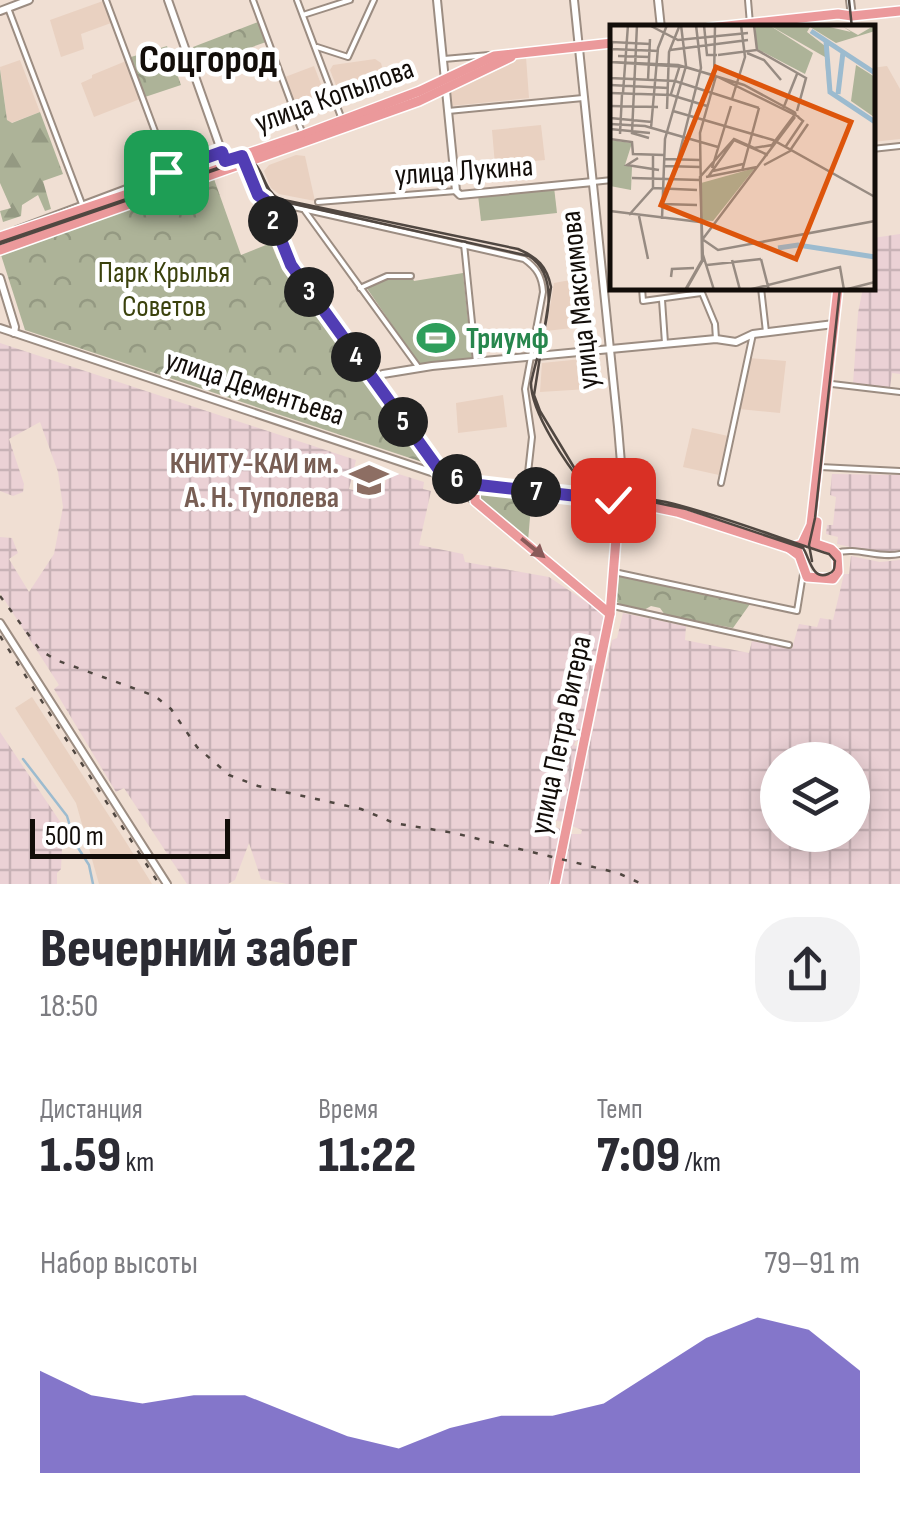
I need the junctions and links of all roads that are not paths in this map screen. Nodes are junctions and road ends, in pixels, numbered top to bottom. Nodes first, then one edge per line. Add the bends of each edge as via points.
1 (28, 0) edge
2 (106, 0) edge
3 (168, 0) edge
4 (254, 0) edge
5 (297, 0) edge
6 (350, 0) edge
7 (374, 0) edge
8 (437, 0) edge
9 (574, 0) edge
10 (658, 0) edge
11 (748, 0) edge
12 (850, 0) edge
13 (4, 9) edge
14 (900, 11) edge
15 (303, 15) junction
16 (850, 21) edge
17 (661, 25) edge
18 (752, 25) edge
19 (759, 25) edge
20 (610, 43) edge
21 (315, 46) junction
22 (579, 47) junction
23 (527, 52) junction
24 (494, 56) junction
25 (442, 59) junction
26 (445, 86) junction
27 (585, 98) junction
28 (448, 111) junction
29 (342, 120) junction
30 (303, 134) junction
31 (900, 146) edge
32 (875, 149) edge
33 (247, 158) junction
34 (225, 161) junction
35 (169, 180) junction
36 (610, 180) edge
37 (592, 182) junction
38 (456, 191) junction
39 (108, 197) junction
40 (265, 200) junction
41 (318, 202) dead end
42 (82, 204) junction
43 (304, 211) junction
44 (13, 233) junction
45 (0, 237) edge
46 (464, 244) junction
47 (0, 250) edge
48 (411, 276) dead end
49 (0, 278) edge
50 (360, 288) junction
51 (642, 290) edge
52 (700, 290) edge
53 (761, 290) edge
54 (840, 290) edge
55 (840, 290) edge
56 (662, 300) junction
57 (834, 324) junction
58 (0, 328) edge
59 (766, 332) junction
60 (14, 333) junction
61 (753, 334) junction
62 (716, 339) junction
63 (666, 344) junction
64 (610, 348) junction
65 (530, 356) junction
66 (476, 362) junction
67 (418, 368) junction
68 (372, 380) junction
69 (832, 384) junction
70 (900, 392) edge
71 (433, 466) junction
72 (416, 467) junction
73 (821, 467) junction
74 (900, 470) edge
75 (721, 483) dead end
76 (479, 485) junction
77 (526, 491) junction
78 (475, 501) junction
79 (619, 501) junction
80 (815, 544) junction
81 (797, 548) junction
82 (836, 553) junction
83 (900, 554) edge
84 (614, 572) junction
85 (806, 575) junction
86 (802, 588) junction
87 (611, 605) junction
88 (0, 624) edge
89 (790, 644) dead end
90 (167, 884) edge
91 (555, 884) edge

1 - 13 main road
2 - 35 street
3 - 34 main road
4 - 30 street
5 - 15 street
6 - 15 street
7 - 21 street via 348,57
8 - 25 main road
9 - 22 main road, улица Максимова
10 - 17 main road
11 - 18 street
12 - 16 main road
13 - 42 street
14 - 16 main road
15 - 21 street
16 - 19 main road via 842,13
20 - 22 main road
21 - 29 street
22 - 23 main road
22 - 27 main road, улица Максимова
23 - 24 main road
23 - 26 main road
24 - 25 street
24 - 26 main road
25 - 26 main road
26 - 28 main road
26 - 29 main road, улица Копылова
26 - 33 main road, улица Копылова
27 - 28 street
27 - 37 main road, улица Максимова
28 - 38 main road
29 - 30 main road, улица Копылова
30 - 33 main road, улица Копылова
31 - 32 street
33 - 34 main road, улица Копылова
33 - 40 main road
34 - 35 main road, улица Копылова
34 - 35 street, улица Копылова
35 - 39 main road, улица Копылова
35 - 47 main road, улица Копылова
36 - 37 street, улица Лукина
37 - 38 main road, улица Лукина
37 - 64 main road, улица Максимова
38 - 41 street, улица Лукина
39 - 42 street, улица Копылова
39 - 44 main road, улица Копылова
40 - 43 street
40 - 68 main road via 291,265
42 - 44 street, улица Копылова
43 - 46 street
43 - 50 street
44 - 45 main road, улица Копылова
46 - 65 street via 524,259 539,272 544,292
46 - 66 street
48 - 50 street via 387,276
49 - 60 main road
50 - 67 street
51 - 56 street via 643,301
52 - 56 street
52 - 62 street
53 - 59 street
54 - 57 main road
55 - 69 main road
56 - 63 street
57 - 59 main road
57 - 73 main road
58 - 60 main road, улица Дементьева
59 - 61 main road
60 - 72 main road, улица Дементьева
61 - 62 main road via 736,342
61 - 75 street
62 - 63 main road
63 - 64 main road
64 - 65 main road
64 - 79 main road, улица Максимова
65 - 66 main road
65 - 77 street
66 - 67 main road
67 - 68 main road
68 - 71 main road
69 - 70 street
69 - 73 main road
71 - 72 main road, улица Дементьева
71 - 72 main road
71 - 76 main road, улица Дементьева
71 - 78 main road
73 - 74 street
73 - 80 main road
73 - 81 main road via 811,525
76 - 77 main road, улица Дементьева
76 - 78 main road
77 - 79 main road, улица Дементьева
78 -> 87 main road
79 - 81 main road, улица Дементьева
79 - 84 main road, улица Максимова
80 - 81 main road, улица Дементьева
80 - 82 main road, улица Дементьева
81 - 85 main road
82 - 83 street, улица Дементьева
82 - 85 main road via 834,578
84 - 86 street via 797,611
84 - 87 main road, улица Максимова
85 - 86 street
85 - 86 street
87 - 89 street
87 - 91 main road, улица Петра Витера
88 - 90 main road

